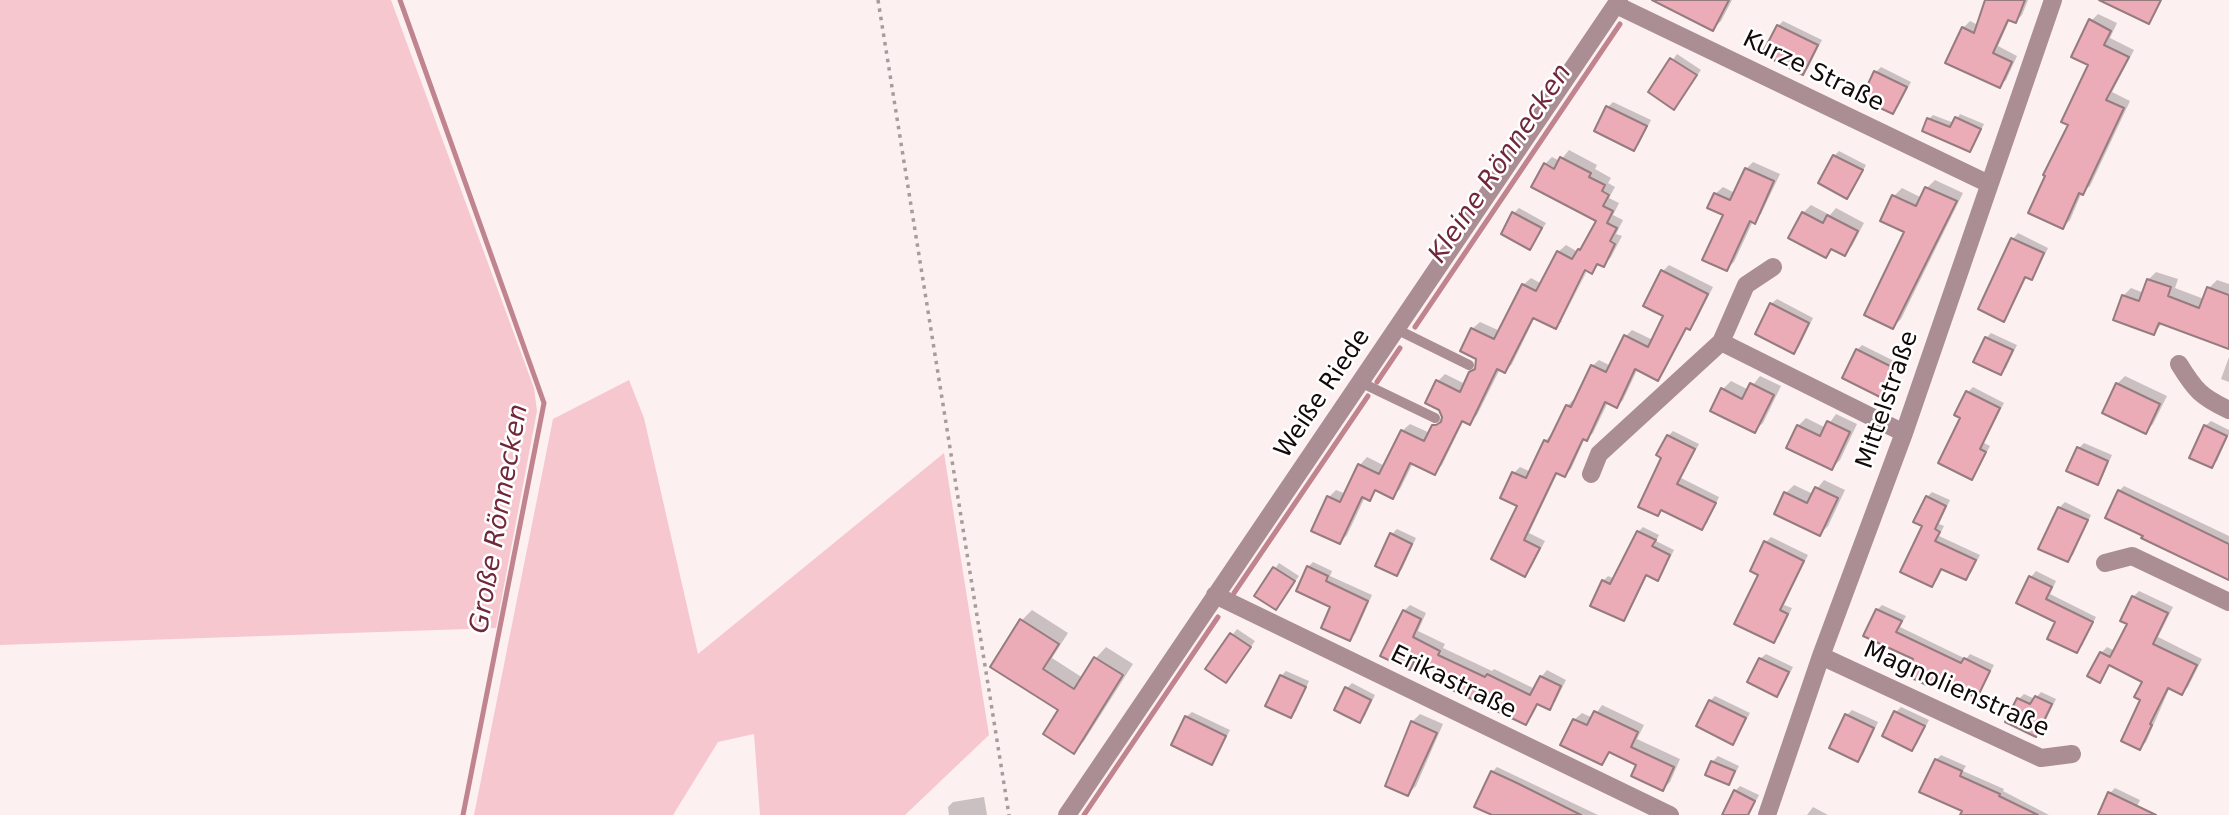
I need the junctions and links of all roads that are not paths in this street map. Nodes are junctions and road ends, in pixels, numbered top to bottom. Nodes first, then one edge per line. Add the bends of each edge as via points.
1 (2053, 0) edge
2 (1618, 3) edge
3 (1989, 184) junction
4 (1773, 267) dead end
5 (1396, 329) junction
6 (1720, 342) junction
7 (2179, 364) dead end
8 (1469, 365) dead end
9 (1360, 383) junction
10 (2229, 410) edge
11 (1435, 418) dead end
12 (1904, 433) junction
13 (1591, 474) dead end
14 (2105, 563) dead end
15 (1215, 595) junction
16 (2229, 602) edge
17 (1821, 656) junction
18 (2072, 754) dead end
19 (1067, 815) edge
20 (1670, 815) edge
21 (1767, 815) edge

1 - 3 street, Mittelstraße
2 - 3 street, Kurze Straße
2 - 5 street, Weiße Riede
3 - 12 street, Mittelstraße
4 - 6 street via 1746,285
5 - 8 lane
5 - 9 street, Weiße Riede
6 - 12 street
6 - 13 street via 1599,454
7 - 10 street via 2195,390
9 - 11 lane
9 - 15 street, Weiße Riede
12 - 17 street, Mittelstraße
14 - 16 street via 2132,556
15 - 19 street, Weiße Riede
15 - 20 street, Erikastraße
17 - 18 street, Magnolienstraße via 2041,758
17 - 21 street, Mittelstraße

